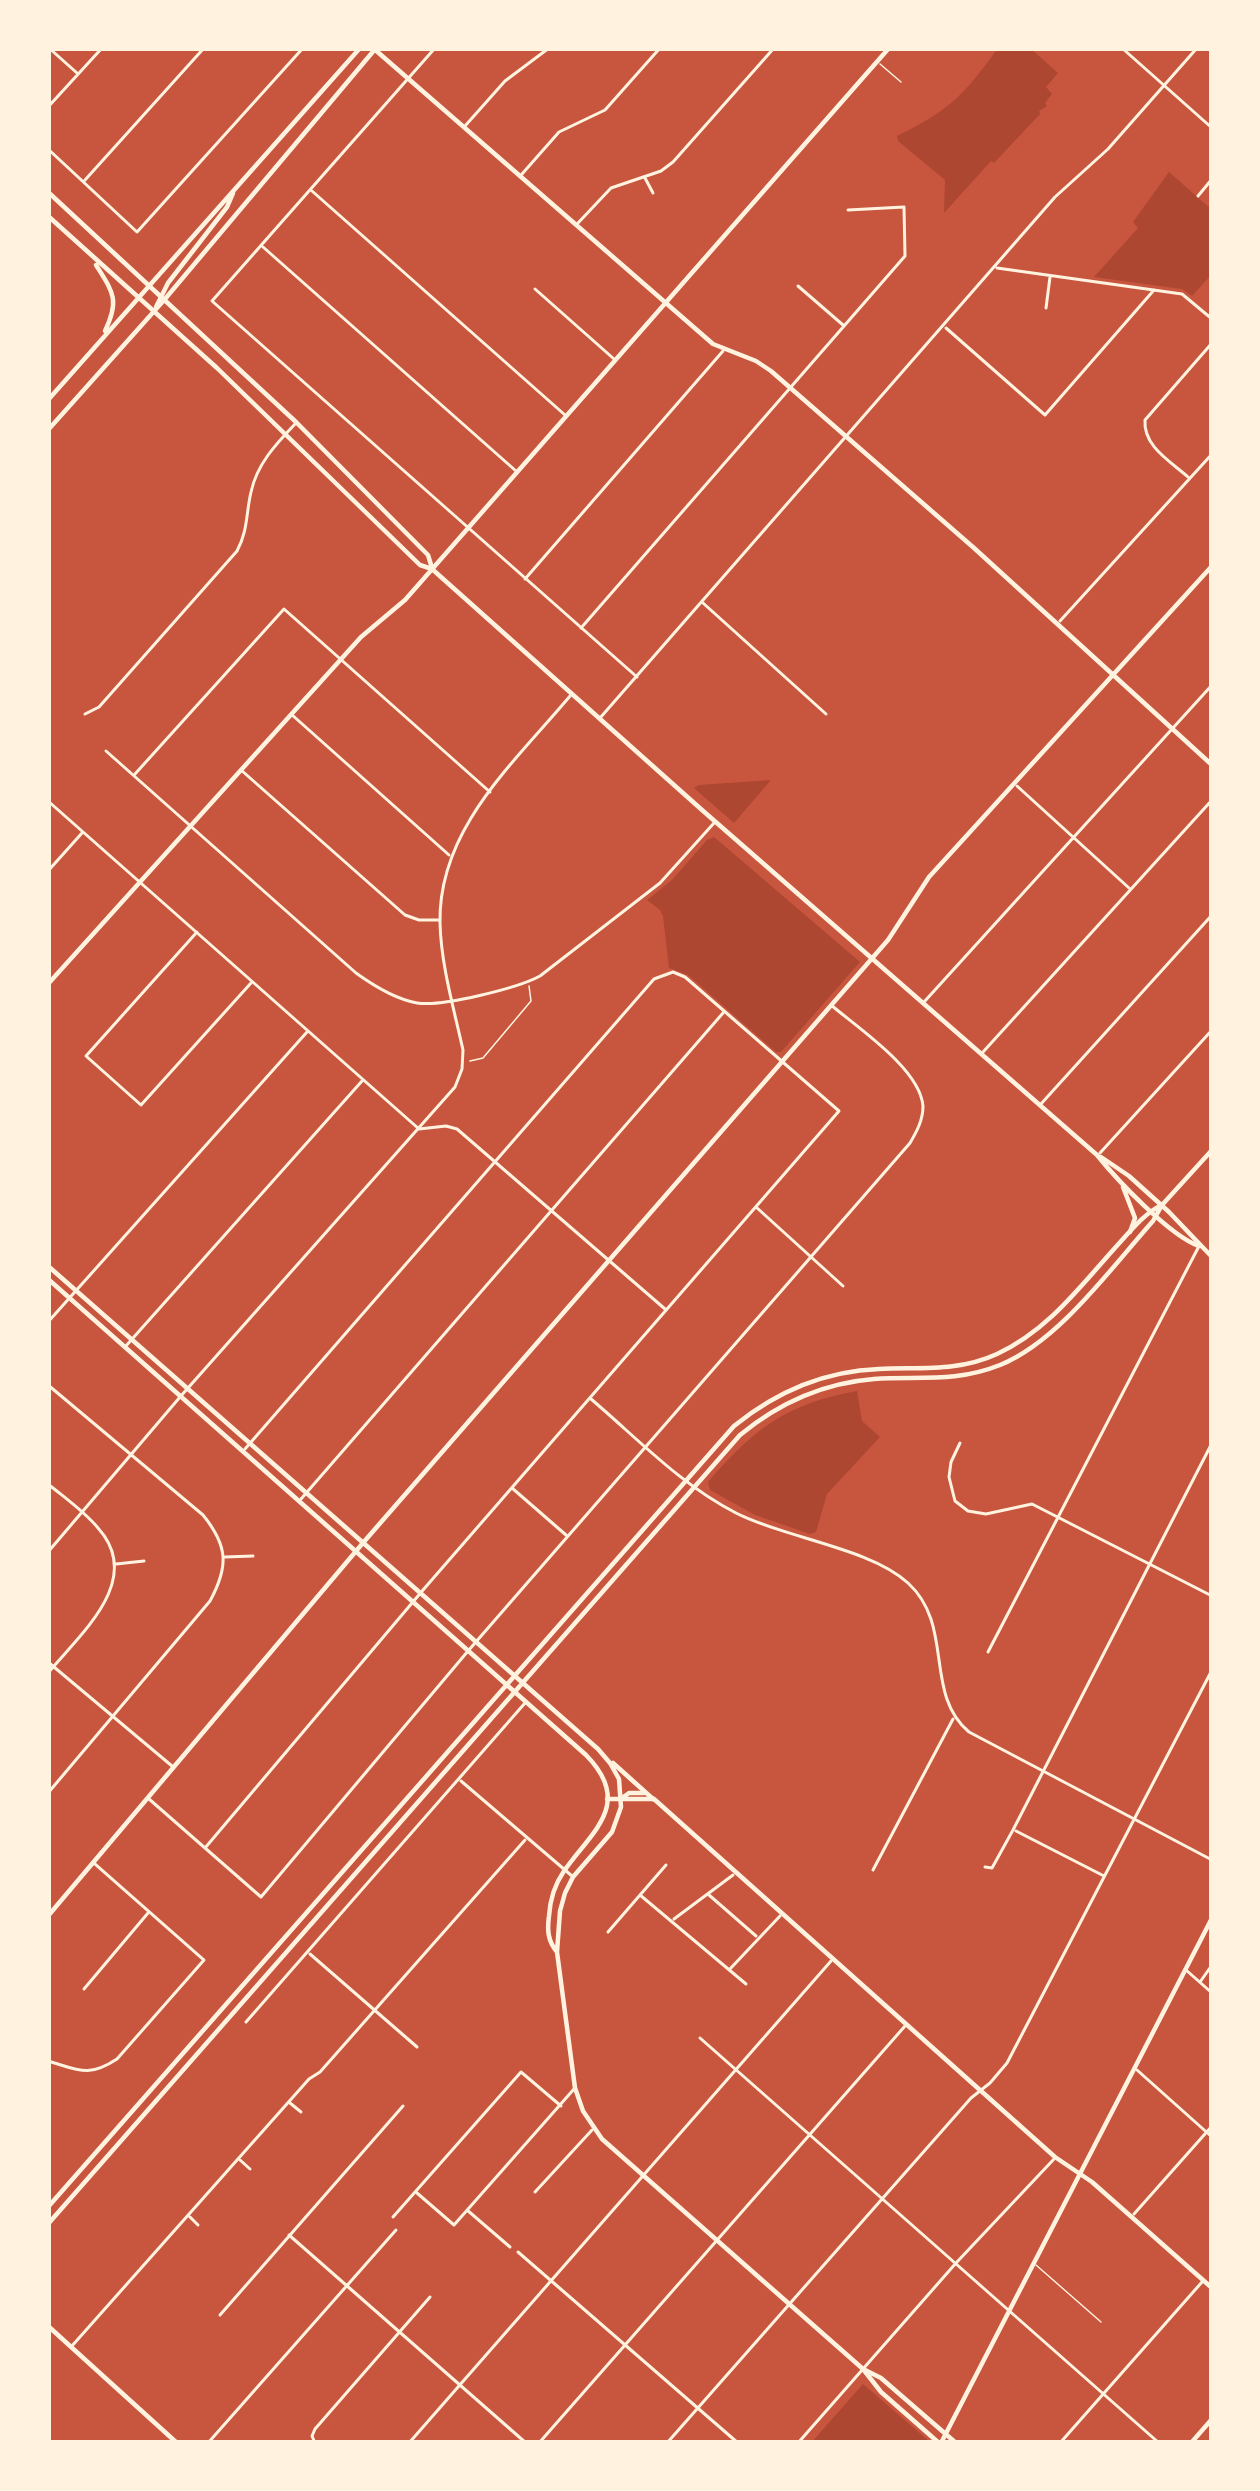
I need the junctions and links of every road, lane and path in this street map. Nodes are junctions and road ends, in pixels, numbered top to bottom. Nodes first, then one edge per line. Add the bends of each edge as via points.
1 (50, 48) edge
2 (102, 48) edge
3 (204, 48) edge
4 (303, 48) edge
5 (360, 48) edge
6 (375, 48) edge
7 (435, 48) edge
8 (549, 48) edge
9 (660, 48) edge
10 (774, 48) edge
11 (890, 48) edge
12 (1123, 48) edge
13 (1197, 48) edge
14 (878, 62) junction
15 (79, 74) junction
16 (408, 78) junction
17 (901, 82) dead end
18 (1164, 85) junction
19 (48, 107) edge
20 (465, 126) junction
21 (1212, 128) edge
22 (48, 149) edge
23 (521, 175) junction
24 (645, 176) junction
25 (1212, 179) edge
26 (83, 182) junction
27 (235, 188) junction
28 (311, 190) junction
29 (48, 192) edge
30 (652, 193) dead end
31 (1198, 196) dead end
32 (848, 210) dead end
33 (48, 216) edge
34 (577, 224) junction
35 (262, 246) junction
36 (90, 255) junction
37 (994, 268) junction
38 (1050, 276) junction
39 (149, 285) junction
40 (798, 286) dead end
41 (535, 289) dead end
42 (1154, 290) junction
43 (162, 297) junction
44 (137, 298) junction
45 (665, 303) junction
46 (1046, 308) dead end
47 (155, 310) junction
48 (1212, 319) edge
49 (844, 326) junction
50 (943, 326) junction
51 (100, 340) junction
52 (1212, 343) edge
53 (724, 350) junction
54 (616, 360) junction
55 (790, 388) junction
56 (48, 400) edge
57 (567, 416) junction
58 (296, 422) junction
59 (48, 430) edge
60 (286, 434) junction
61 (846, 436) junction
62 (1212, 454) edge
63 (518, 472) junction
64 (1189, 479) junction
65 (468, 529) junction
66 (1212, 566) edge
67 (432, 569) junction
68 (525, 579) junction
69 (702, 602) junction
70 (1057, 624) junction
71 (581, 628) junction
72 (340, 659) junction
73 (1113, 675) junction
74 (637, 677) junction
75 (1212, 686) edge
76 (571, 694) junction
77 (85, 714) dead end
78 (826, 714) dead end
79 (290, 715) junction
80 (599, 719) junction
81 (1172, 729) junction
82 (106, 751) dead end
83 (1212, 765) edge
84 (241, 770) junction
85 (134, 776) junction
86 (1014, 784) junction
87 (490, 792) junction
88 (1212, 800) edge
89 (48, 801) edge
90 (715, 822) junction
91 (190, 826) junction
92 (83, 832) junction
93 (1074, 838) junction
94 (451, 856) junction
95 (48, 871) edge
96 (140, 882) junction
97 (1131, 890) junction
98 (1212, 915) edge
99 (440, 920) junction
100 (197, 932) junction
101 (873, 958) junction
102 (252, 981) junction
103 (527, 983) junction
104 (48, 984) edge
105 (452, 1000) junction
106 (924, 1002) junction
107 (831, 1004) junction
108 (724, 1011) junction
109 (308, 1030) junction
110 (1212, 1030) edge
111 (982, 1053) junction
112 (463, 1060) junction
113 (470, 1061) joint
114 (782, 1061) junction
115 (364, 1080) junction
116 (1040, 1105) junction
117 (419, 1129) junction
118 (1212, 1150) edge
119 (1097, 1155) junction
120 (496, 1162) junction
121 (1121, 1182) junction
122 (1162, 1205) junction
123 (756, 1207) junction
124 (552, 1211) junction
125 (1155, 1213) junction
126 (1130, 1232) junction
127 (1199, 1246) junction
128 (811, 1257) junction
129 (1212, 1257) edge
130 (609, 1261) junction
131 (48, 1265) edge
132 (48, 1279) edge
133 (843, 1286) dead end
134 (75, 1291) junction
135 (69, 1298) junction
136 (666, 1310) junction
137 (48, 1322) edge
138 (131, 1339) junction
139 (124, 1347) junction
140 (48, 1384) edge
141 (188, 1389) junction
142 (180, 1397) junction
143 (590, 1397) junction
144 (960, 1443) dead end
145 (1212, 1443) edge
146 (250, 1444) junction
147 (646, 1446) junction
148 (242, 1452) junction
149 (131, 1454) junction
150 (684, 1480) junction
151 (48, 1484) edge
152 (512, 1488) junction
153 (693, 1488) junction
154 (306, 1494) junction
155 (298, 1502) junction
156 (82, 1512) junction
157 (1058, 1516) junction
158 (568, 1537) junction
159 (362, 1544) junction
160 (48, 1552) edge
161 (355, 1552) junction
162 (253, 1556) dead end
163 (224, 1557) junction
164 (144, 1561) dead end
165 (115, 1564) junction
166 (1150, 1564) junction
167 (420, 1594) junction
168 (1212, 1596) edge
169 (412, 1603) junction
170 (475, 1642) junction
171 (468, 1652) junction
172 (988, 1652) dead end
173 (51, 1664) edge
174 (1212, 1670) edge
175 (48, 1673) edge
176 (512, 1676) junction
177 (521, 1683) junction
178 (505, 1685) junction
179 (513, 1692) junction
180 (526, 1702) junction
181 (112, 1716) junction
182 (954, 1718) junction
183 (605, 1756) junction
184 (173, 1768) junction
185 (1043, 1772) junction
186 (458, 1779) junction
187 (48, 1793) edge
188 (148, 1798) junction
189 (622, 1798) junction
190 (607, 1799) junction
191 (653, 1799) junction
192 (1134, 1819) junction
193 (1013, 1830) junction
194 (526, 1840) junction
195 (205, 1848) junction
196 (1212, 1860) edge
197 (93, 1862) junction
198 (666, 1865) dead end
199 (985, 1867) dead end
200 (873, 1870) dead end
201 (564, 1872) junction
202 (735, 1874) junction
203 (1106, 1876) junction
204 (573, 1877) junction
205 (706, 1893) junction
206 (640, 1894) junction
207 (149, 1912) junction
208 (782, 1914) junction
209 (48, 1916) edge
210 (1212, 1918) edge
211 (671, 1922) junction
212 (608, 1932) dead end
213 (758, 1937) junction
214 (308, 1951) junction
215 (557, 1952) junction
216 (833, 1960) junction
217 (1212, 1965) edge
218 (1186, 1970) junction
219 (729, 1971) junction
220 (1200, 1982) junction
221 (746, 1984) dead end
222 (84, 1989) dead end
223 (1212, 1993) edge
224 (375, 2010) junction
225 (245, 2022) dead end
226 (906, 2025) junction
227 (700, 2038) dead end
228 (417, 2048) dead end
229 (48, 2062) edge
230 (1136, 2068) junction
231 (736, 2072) junction
232 (575, 2088) junction
233 (981, 2090) junction
234 (289, 2102) junction
235 (403, 2106) dead end
236 (560, 2106) junction
237 (301, 2112) dead end
238 (1212, 2126) edge
239 (593, 2129) junction
240 (1206, 2132) junction
241 (809, 2135) junction
242 (1212, 2137) edge
243 (1055, 2157) junction
244 (239, 2159) junction
245 (250, 2169) dead end
246 (1080, 2175) junction
247 (644, 2176) junction
248 (415, 2192) junction
249 (536, 2192) dead end
250 (882, 2198) junction
251 (48, 2207) edge
252 (467, 2210) junction
253 (188, 2215) junction
254 (393, 2217) dead end
255 (1132, 2217) junction
256 (48, 2224) edge
257 (198, 2225) dead end
258 (396, 2230) dead end
259 (289, 2235) junction
260 (716, 2241) junction
261 (510, 2246) dead end
262 (518, 2252) dead end
263 (956, 2263) junction
264 (1034, 2264) junction
265 (1204, 2280) junction
266 (551, 2281) junction
267 (346, 2285) junction
268 (1212, 2287) edge
269 (430, 2297) dead end
270 (790, 2306) junction
271 (1009, 2312) junction
272 (220, 2315) dead end
273 (1101, 2322) dead end
274 (48, 2326) edge
275 (399, 2332) junction
276 (624, 2345) junction
277 (71, 2348) junction
278 (863, 2369) junction
279 (460, 2386) junction
280 (1103, 2394) junction
281 (698, 2408) junction
282 (1212, 2419) edge
283 (946, 2434) junction
284 (177, 2443) edge
285 (208, 2443) edge
286 (315, 2443) edge
287 (409, 2443) edge
288 (526, 2443) edge
289 (539, 2443) edge
290 (667, 2443) edge
291 (738, 2443) edge
292 (798, 2443) edge
293 (940, 2443) edge
294 (956, 2443) edge
295 (1060, 2443) edge
296 (1159, 2443) edge
297 (1191, 2443) edge

1 - 15 street
2 - 15 street
3 - 26 street
4 - 26 street via 136,232
5 - 27 main road
6 - 16 main road
6 - 43 main road
7 - 16 street
8 - 20 street
9 - 23 street via 605,110 559,132
10 - 24 street via 673,162
11 - 14 main road
12 - 18 street
13 - 18 street
14 - 17 lane
14 - 45 main road
15 - 19 street
16 - 20 main road
16 - 28 street
18 - 21 street
18 - 37 street
20 - 23 main road
22 - 26 street
23 - 34 main road
24 - 30 street
24 - 34 street via 611,188
25 - 31 street
27 - 39 main road
27 - 43 main road
28 - 35 street
28 - 57 street
29 - 39 main road
32 - 49 street via 904,207 906,252
33 - 36 main road
34 - 45 main road
35 - 63 street
35 - 65 street via 212,302
36 - 44 main road
36 - 51 main road via 114,295
37 - 38 street
37 - 50 street
38 - 42 street
38 - 46 street
39 - 43 main road
39 - 44 main road
40 - 49 street
41 - 54 street
42 - 48 street via 1186,296
42 - 50 street via 1045,415
43 - 47 main road
43 - 58 main road
44 - 47 main road
44 - 51 main road
45 - 53 main road
45 - 54 main road
47 - 59 main road
47 - 60 main road
49 - 55 street
50 - 61 street
51 - 56 main road
52 - 64 street via 1144,420 1150,444
53 - 55 main road via 756,361
53 - 68 street
54 - 57 main road
55 - 61 main road
55 - 71 street
57 - 63 main road
58 - 60 street
58 - 67 main road via 428,555
60 - 67 main road
60 - 77 street via 256,478 247,529 231,560
61 - 69 street
61 - 70 main road
62 - 64 street
63 - 65 main road
64 - 70 street
65 - 67 main road
65 - 68 street
66 - 73 main road
67 - 72 main road
67 - 76 main road
68 - 71 street
69 - 74 street
69 - 78 street
70 - 73 main road
71 - 74 street
72 - 79 main road
72 - 85 street via 284,609
72 - 87 street
73 - 81 main road
73 - 86 main road
74 - 80 street
75 - 81 street
76 - 80 main road
76 - 87 street
79 - 84 main road
79 - 94 street
80 - 90 main road
81 - 83 main road
81 - 93 street
82 - 85 street
84 - 91 main road
84 - 99 street via 405,915
85 - 91 street
86 - 93 street
86 - 101 main road via 929,877
87 - 94 street
88 - 97 street
89 - 92 street
90 - 101 main road
90 - 103 street via 661,883
91 - 96 main road
91 - 105 street via 369,982 413,1002
92 - 95 street
92 - 96 street
93 - 97 street
93 - 106 street
94 - 99 street
96 - 100 street
96 - 104 main road
97 - 111 street
98 - 116 street
99 - 105 street
100 - 102 street
100 - 102 street via 86,1056 141,1105
101 - 106 main road
101 - 107 main road
102 - 109 street
103 - 105 street
103 - 113 lane via 531,1001 481,1060
105 - 112 street
106 - 111 main road
107 - 114 main road
107 - 128 street via 905,1069 922,1105 910,1142
108 - 114 street
108 - 120 street via 685,977 669,972 655,979
108 - 124 street
109 - 115 street
109 - 134 street
110 - 119 street
111 - 116 main road
112 - 113 street
112 - 117 street via 455,1087
114 - 123 street via 839,1111
114 - 130 main road
115 - 117 street
115 - 138 street
116 - 119 main road
117 - 120 street via 452,1127
117 - 141 street
118 - 122 main road
119 - 121 main road
119 - 122 main road
120 - 124 street
120 - 146 street
121 - 125 main road
121 - 126 main road via 1135,1213
122 - 125 main road
122 - 127 main road
123 - 128 street
123 - 136 street
124 - 130 street
124 - 154 street
125 - 126 main road
125 - 127 main road
125 - 153 main road via 1059,1324 1019,1356 952,1378 875,1379 811,1393 754,1424
126 - 150 main road via 1054,1315 1010,1347 947,1368 845,1372 793,1388 734,1426
127 - 129 main road
127 - 157 street
128 - 133 street
128 - 147 street
130 - 136 street
130 - 159 main road
131 - 134 main road
132 - 135 main road
134 - 135 street
134 - 138 main road
135 - 137 street
135 - 139 main road
136 - 143 street
138 - 139 street
138 - 141 main road
139 - 142 main road
140 - 149 street
141 - 142 street
141 - 146 main road
142 - 148 main road
142 - 149 street
143 - 147 street
143 - 152 street
144 - 157 street via 949,1477 962,1507 986,1514 1032,1504
145 - 166 street
146 - 148 street
146 - 154 main road
147 - 150 street
147 - 158 street
148 - 155 main road
149 - 156 street
149 - 163 street via 203,1515
150 - 153 street
150 - 176 main road
151 - 156 street
152 - 158 street
152 - 167 street
153 - 177 main road
153 - 182 street via 909,1584 933,1619
154 - 155 street
154 - 159 main road
155 - 161 main road
156 - 160 street
156 - 165 street via 103,1533
157 - 166 street
157 - 172 street
158 - 170 street
159 - 161 main road
159 - 167 main road
161 - 169 main road
161 - 184 main road
162 - 163 street
163 - 181 street via 210,1600
164 - 165 street
165 - 173 street via 108,1599
166 - 168 street
166 - 185 street
167 - 169 street
167 - 170 main road
169 - 171 main road
169 - 195 street
170 - 171 street
170 - 176 main road
171 - 178 main road
171 - 195 street via 261,1897
173 - 175 street
173 - 181 street
174 - 192 street
176 - 177 main road
176 - 178 main road
177 - 179 main road
177 - 183 main road
178 - 179 main road
178 - 251 main road
179 - 180 main road
179 - 256 main road
180 - 186 street
180 - 190 main road via 593,1762
181 - 184 street
181 - 187 street
182 - 185 street
182 - 200 street
183 - 189 main road
183 - 191 main road
184 - 188 main road
185 - 192 street
185 - 193 street
186 - 194 street
186 - 214 street
188 - 195 street
188 - 197 main road
189 - 190 main road
189 - 191 main road
189 - 204 main road via 612,1832
190 - 201 main road via 597,1831
191 - 202 main road
192 - 196 street
192 - 203 street
193 - 199 street via 993,1867
193 - 203 street
194 - 201 street
194 - 224 street
197 - 207 street
197 - 209 main road
198 - 206 street
201 - 204 street
201 - 215 main road via 548,1919
202 - 205 street
202 - 208 main road
203 - 233 street via 1016,2049
204 - 215 main road
205 - 211 street
205 - 213 street
206 - 211 street
206 - 212 street
207 - 222 street
207 - 229 street via 204,1960 105,2067
208 - 213 street
208 - 216 main road
210 - 218 main road
211 - 219 street
213 - 219 street
214 - 224 street
214 - 225 street
215 - 232 main road
216 - 226 main road
216 - 231 street
217 - 220 street
218 - 220 street
218 - 230 main road
219 - 221 street
220 - 223 street
224 - 228 street
224 - 234 street
226 - 233 main road
226 - 241 street
227 - 231 street
230 - 240 street
230 - 246 main road
231 - 241 street
231 - 247 street
232 - 236 street
232 - 239 main road
233 - 243 main road
233 - 250 street
234 - 237 street
234 - 244 street
235 - 259 street
236 - 248 street via 521,2072
236 - 252 street
238 - 240 street
239 - 247 main road
239 - 249 street
240 - 242 street
240 - 255 street
241 - 250 street
241 - 260 street
243 - 246 main road
243 - 263 street
244 - 245 street
244 - 253 street
246 - 255 main road
246 - 264 main road
247 - 260 main road
247 - 266 street
248 - 252 street via 454,2225
248 - 254 street
250 - 263 street
250 - 270 street
252 - 261 street
253 - 257 street
253 - 277 street
255 - 265 main road
258 - 267 street
259 - 267 street
259 - 272 street
260 - 270 main road
260 - 276 street
262 - 266 street
263 - 271 street
263 - 278 street
264 - 271 main road
264 - 273 lane
265 - 268 main road
265 - 280 street
266 - 276 street
266 - 279 street
267 - 275 street
267 - 285 street
269 - 275 street
270 - 278 main road
270 - 281 street
271 - 280 street
271 - 283 main road
274 - 277 main road
275 - 279 street
275 - 286 street via 315,2428
276 - 281 street
276 - 289 street
277 - 284 main road
278 - 283 main road
278 - 292 street
278 - 293 main road
279 - 287 street
279 - 288 street
280 - 295 street
280 - 296 street
281 - 290 street
281 - 291 street
282 - 297 main road
283 - 293 main road
283 - 294 main road

